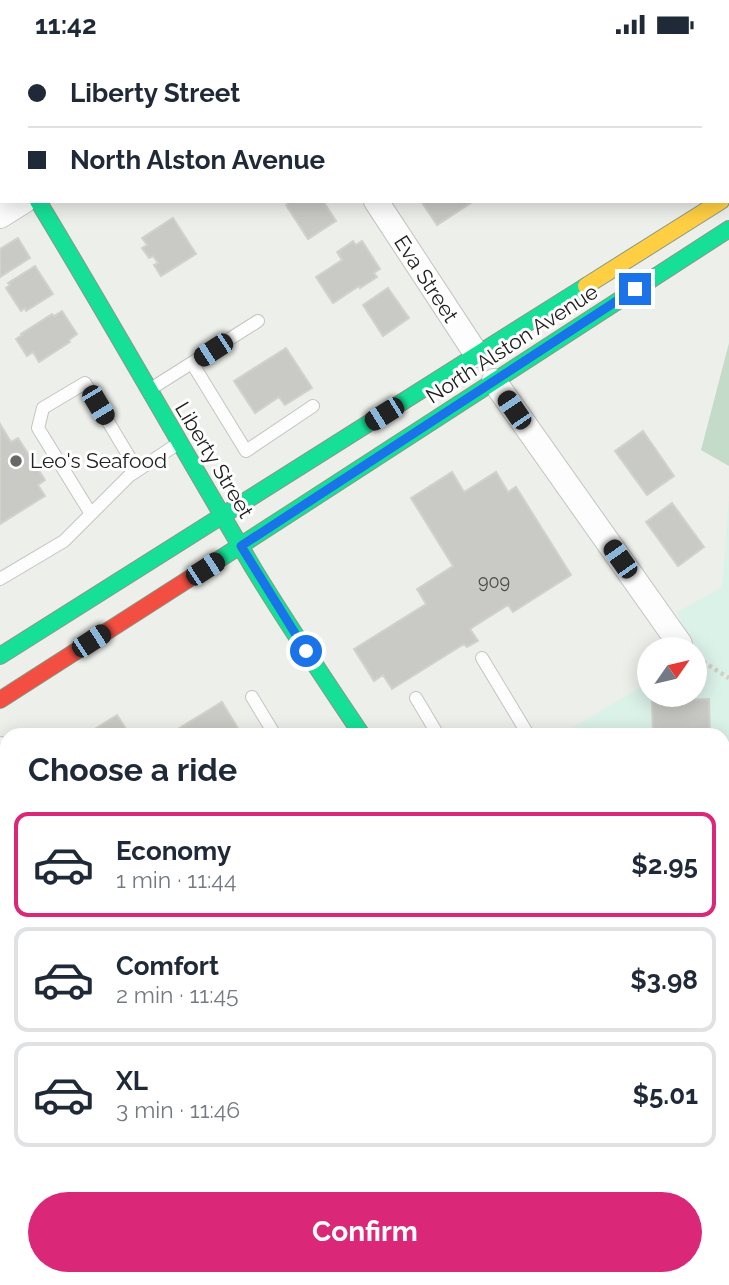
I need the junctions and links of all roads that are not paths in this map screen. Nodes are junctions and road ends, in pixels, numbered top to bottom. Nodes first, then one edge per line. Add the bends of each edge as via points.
1 (21, 203) edge
2 (39, 203) edge
3 (377, 203) edge
4 (718, 203) edge
5 (0, 216) edge
6 (729, 229) edge
7 (258, 321) dead end
8 (477, 355) junction
9 (192, 363) junction
10 (494, 381) junction
11 (149, 391) junction
12 (313, 407) dead end
13 (179, 443) junction
14 (137, 470) junction
15 (91, 514) junction
16 (222, 516) junction
17 (241, 546) junction
18 (0, 579) edge
19 (678, 637) edge
20 (0, 656) edge
21 (482, 658) dead end
22 (251, 697) dead end
23 (416, 698) dead end
24 (0, 700) edge
25 (271, 728) edge
26 (357, 728) edge
27 (434, 728) edge
28 (524, 728) edge

1 - 5 street
2 - 11 main road, Liberty Street
3 - 8 street, Eva Street
4 - 8 main road, North Alston Avenue
6 - 10 main road, North Alston Avenue
7 - 9 lane
8 - 16 main road, North Alston Avenue
9 - 11 lane
9 - 12 lane via 246,451
10 - 17 main road, North Alston Avenue
10 - 19 street
11 - 13 main road, Liberty Street
13 - 14 lane
13 - 16 main road, Liberty Street
14 - 15 lane
14 - 15 lane via 85,383 43,408 38,428
15 - 18 lane via 64,541
16 - 17 main road, Liberty Street
16 - 20 main road, North Alston Avenue
17 - 24 main road, North Alston Avenue
17 - 26 main road, Liberty Street
21 - 28 lane
22 - 25 lane
23 - 27 lane

